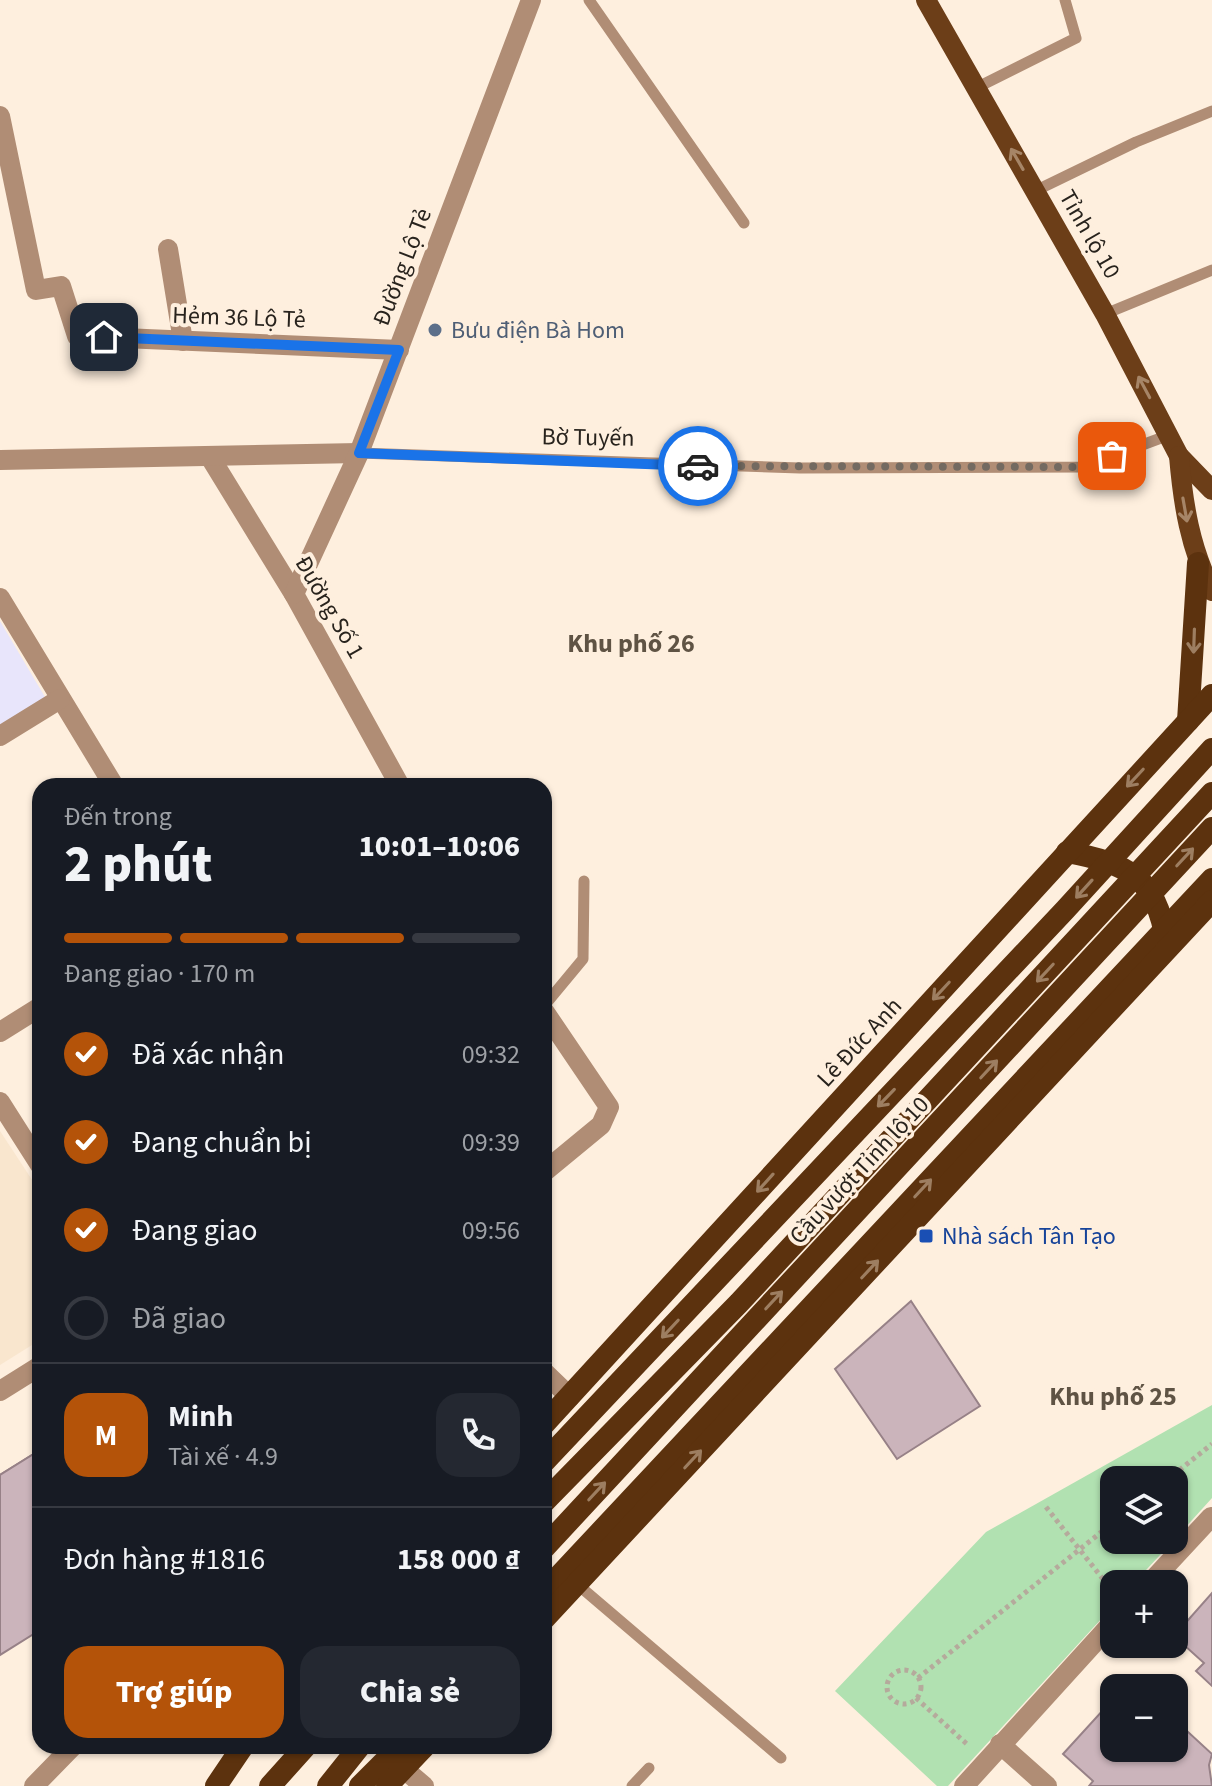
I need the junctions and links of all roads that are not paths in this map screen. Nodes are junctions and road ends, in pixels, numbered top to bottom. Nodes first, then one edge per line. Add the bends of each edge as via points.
1 (531, 0) edge
2 (589, 0) edge
3 (926, 0) edge
4 (1065, 0) edge
5 (976, 88) junction
6 (1212, 111) edge
7 (0, 116) edge
8 (1035, 191) junction
9 (744, 223) dead end
10 (168, 249) dead end
11 (1212, 270) edge
12 (1105, 314) junction
13 (183, 341) junction
14 (399, 350) junction
15 (1169, 435) junction
16 (359, 453) junction
17 (1, 456) edge
18 (1179, 456) junction
19 (210, 457) junction
20 (1212, 490) edge
21 (1198, 563) junction
22 (1212, 591) edge
23 (294, 594) junction
24 (0, 598) edge
25 (1212, 695) edge
26 (60, 699) junction
27 (1188, 721) junction
28 (0, 736) edge
29 (1212, 749) edge
30 (109, 778) edge
31 (390, 778) edge
32 (1212, 793) edge
33 (1212, 828) edge
34 (1067, 852) junction
35 (1212, 879) edge
36 (584, 881) dead end
37 (1212, 901) edge
38 (1212, 926) edge
39 (1173, 943) junction
40 (552, 999) edge
41 (32, 1012) edge
42 (552, 1021) edge
43 (0, 1032) edge
44 (881, 1057) junction
45 (0, 1102) edge
46 (981, 1151) junction
47 (32, 1152) edge
48 (552, 1165) edge
49 (32, 1371) edge
50 (552, 1380) edge
51 (0, 1391) edge
52 (570, 1397) junction
53 (552, 1416) edge
54 (552, 1454) edge
55 (552, 1494) edge
56 (1211, 1517) edge
57 (552, 1539) edge
58 (1162, 1570) edge
59 (552, 1583) edge
60 (577, 1584) junction
61 (552, 1611) edge
62 (1100, 1636) edge
63 (1000, 1744) junction
64 (65, 1754) edge
65 (238, 1754) edge
66 (280, 1754) edge
67 (299, 1754) edge
68 (353, 1754) edge
69 (394, 1754) edge
70 (418, 1754) edge
71 (781, 1758) dead end
72 (649, 1768) dead end
73 (404, 1769) junction
74 (374, 1781) edge
75 (34, 1786) edge
76 (216, 1786) edge
77 (259, 1786) edge
78 (270, 1786) edge
79 (328, 1786) edge
80 (424, 1786) edge
81 (632, 1786) edge
82 (964, 1786) edge
83 (1047, 1786) edge

1 - 14 street, Đường Lộ Tẻ
2 - 9 lane
3 - 5 main road, Tỉnh lộ 10
4 - 5 lane via 1076,38
8 -> 5 main road, Tỉnh lộ 10
6 - 8 lane
7 - 13 street, Hẻm 36 Lộ Tẻ via 36,290 61,286 77,336
8 - 12 main road, Tỉnh lộ 10
10 - 13 street
11 - 12 lane
15 -> 12 main road, Tỉnh lộ 10
13 - 14 street, Hẻm 36 Lộ Tẻ
14 - 16 street, Đường Lộ Tẻ
15 - 16 lane, Bờ Tuyến via 1083,467 800,468
15 - 18 main road, Tỉnh lộ 10
16 - 19 street, Bờ Tuyến
16 - 23 street, Đường Lộ Tẻ
17 - 19 street, Bờ Tuyến
18 - 20 main road, Tỉnh lộ 10
18 -> 21 main road via 1184,510
19 - 23 street, Đường Số 1
21 - 22 main road
21 -> 27 highway
23 - 31 street, Đường Số 1
24 - 26 street
25 - 27 highway, Lê Đức Anh
26 - 28 street
26 - 30 street
27 -> 34 highway, Lê Đức Anh
29 -> 54 highway, Cầu vượt Tỉnh lộ 10
32 -> 55 highway, Cầu vượt Tỉnh lộ 10 via 739,1303
57 -> 33 highway, Cầu vượt Tỉnh lộ 10
34 - 39 highway via 1116,863 1146,887
34 -> 44 highway, Lê Đức Anh
59 -> 35 highway
36 - 40 lane via 583,959
37 - 39 highway
38 - 39 highway
39 - 46 highway
41 - 43 street
42 - 48 street via 609,1107 601,1125
44 - 46 highway via 926,1066 943,1076 969,1104
44 -> 52 highway, Lê Đức Anh
45 - 47 street
60 -> 46 highway
49 - 51 street
50 - 52 street
52 - 53 highway, Lê Đức Anh
56 - 58 street
60 - 61 highway
60 - 71 lane
62 - 63 street
63 - 82 street
63 - 83 street
64 - 75 street
65 - 76 highway
66 - 77 highway
67 - 78 highway
68 - 79 highway
69 - 74 highway
70 - 73 highway
72 - 81 lane
73 - 74 highway
73 - 80 street

